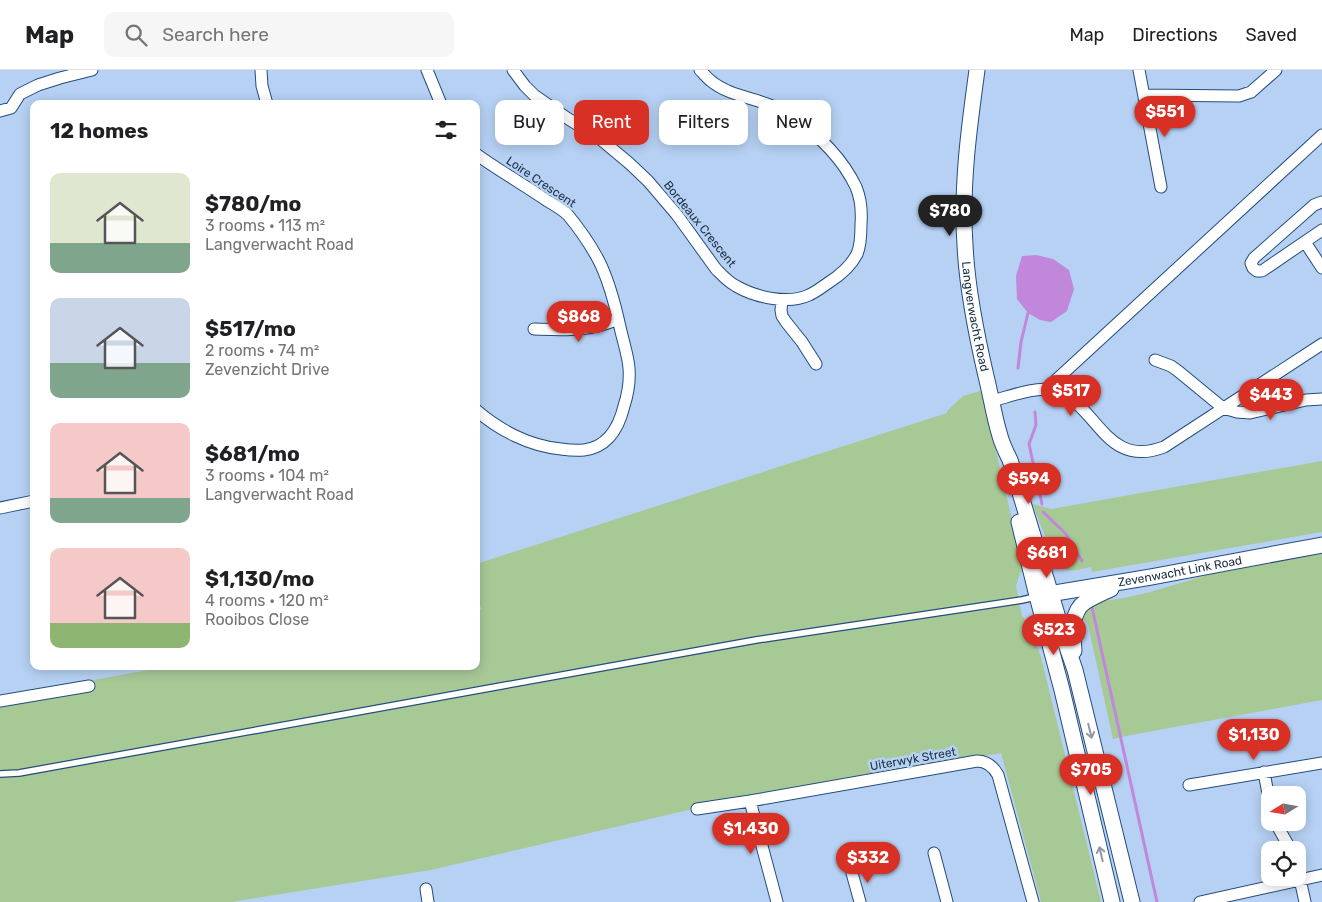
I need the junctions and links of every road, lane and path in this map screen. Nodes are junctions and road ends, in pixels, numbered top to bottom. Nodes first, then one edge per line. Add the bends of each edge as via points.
1 (92, 70) edge
2 (261, 70) edge
3 (426, 70) edge
4 (513, 70) edge
5 (700, 70) edge
6 (978, 70) edge
7 (1139, 70) edge
8 (1276, 70) edge
9 (1144, 95) junction
10 (266, 100) edge
11 (439, 100) edge
12 (0, 111) edge
13 (1322, 135) edge
14 (480, 157) edge
15 (1161, 187) dead end
16 (1322, 202) edge
17 (1322, 230) edge
18 (1305, 242) junction
19 (1268, 245) junction
20 (1278, 260) junction
21 (1322, 268) edge
22 (782, 300) junction
23 (618, 319) junction
24 (534, 329) dead end
25 (1322, 344) edge
26 (1155, 360) dead end
27 (816, 364) dead end
28 (1052, 390) junction
29 (1322, 399) edge
30 (992, 401) junction
31 (1223, 408) junction
32 (480, 413) edge
33 (30, 502) edge
34 (0, 508) edge
35 (1322, 545) edge
36 (1128, 581) junction
37 (1044, 595) junction
38 (1075, 670) junction
39 (89, 686) dead end
40 (0, 700) edge
41 (1322, 763) edge
42 (1264, 772) junction
43 (0, 774) edge
44 (1189, 785) dead end
45 (1267, 786) edge
46 (750, 801) junction
47 (697, 809) dead end
48 (934, 854) dead end
49 (852, 873) dead end
50 (1306, 875) edge
51 (1322, 875) edge
52 (1261, 885) edge
53 (1301, 886) edge
54 (426, 889) dead end
55 (428, 902) edge
56 (777, 902) edge
57 (860, 902) edge
58 (947, 902) edge
59 (1033, 902) edge
60 (1112, 902) edge
61 (1132, 902) edge
62 (1200, 902) edge
63 (1305, 902) edge

1 - 12 street via 38,85 20,94 11,108
2 - 10 street
3 - 11 street
4 - 22 street, Bordeaux Crescent via 534,95 599,138 648,181 723,277 748,292
5 - 22 street, Bordeaux Crescent via 725,90 778,108 802,124 833,151 856,189 862,210 857,253 847,268 808,296
6 - 30 street, Langverwacht Road via 966,164 965,244 978,339
7 - 9 street
8 - 9 street via 1251,92 1240,96
9 - 15 street
13 - 28 street via 1056,380
14 - 23 street, Loire Crescent via 567,214 598,257
16 - 19 street via 1314,204
17 - 18 street
18 - 20 street
18 - 21 street
19 - 20 street
19 - 20 street via 1252,260 1251,266 1260,272
22 - 27 street via 782,316
23 - 24 street via 576,330
23 - 32 street, Loire Crescent via 629,368 628,390 616,430 602,443 584,450 555,449 502,430
25 - 31 street
26 - 31 street via 1171,366
28 - 30 street via 1031,391
28 - 31 street via 1073,400 1114,442 1135,451 1164,447
29 - 31 street via 1250,413
30 - 37 street, Langverwacht Road via 1002,442 1003,463
33 - 34 street
35 - 36 street, Zevenwacht Link Road
36 - 37 street, Zevenwacht Link Road
36 - 38 street via 1083,603 1078,610 1074,624
37 - 38 street, Langverwacht Road
37 - 43 lane via 756,640
60 -> 37 street, Langverwacht Road via 1062,690
38 -> 61 street, Langverwacht Road
39 - 40 street
41 - 42 street
42 - 44 street
42 - 45 street
46 - 47 street, Uiterwyk Street
46 - 56 street
46 - 59 street, Uiterwyk Street via 983,761 998,775
48 - 58 street
49 - 57 street
50 - 51 street
52 - 62 street
53 - 63 street
54 - 55 street

